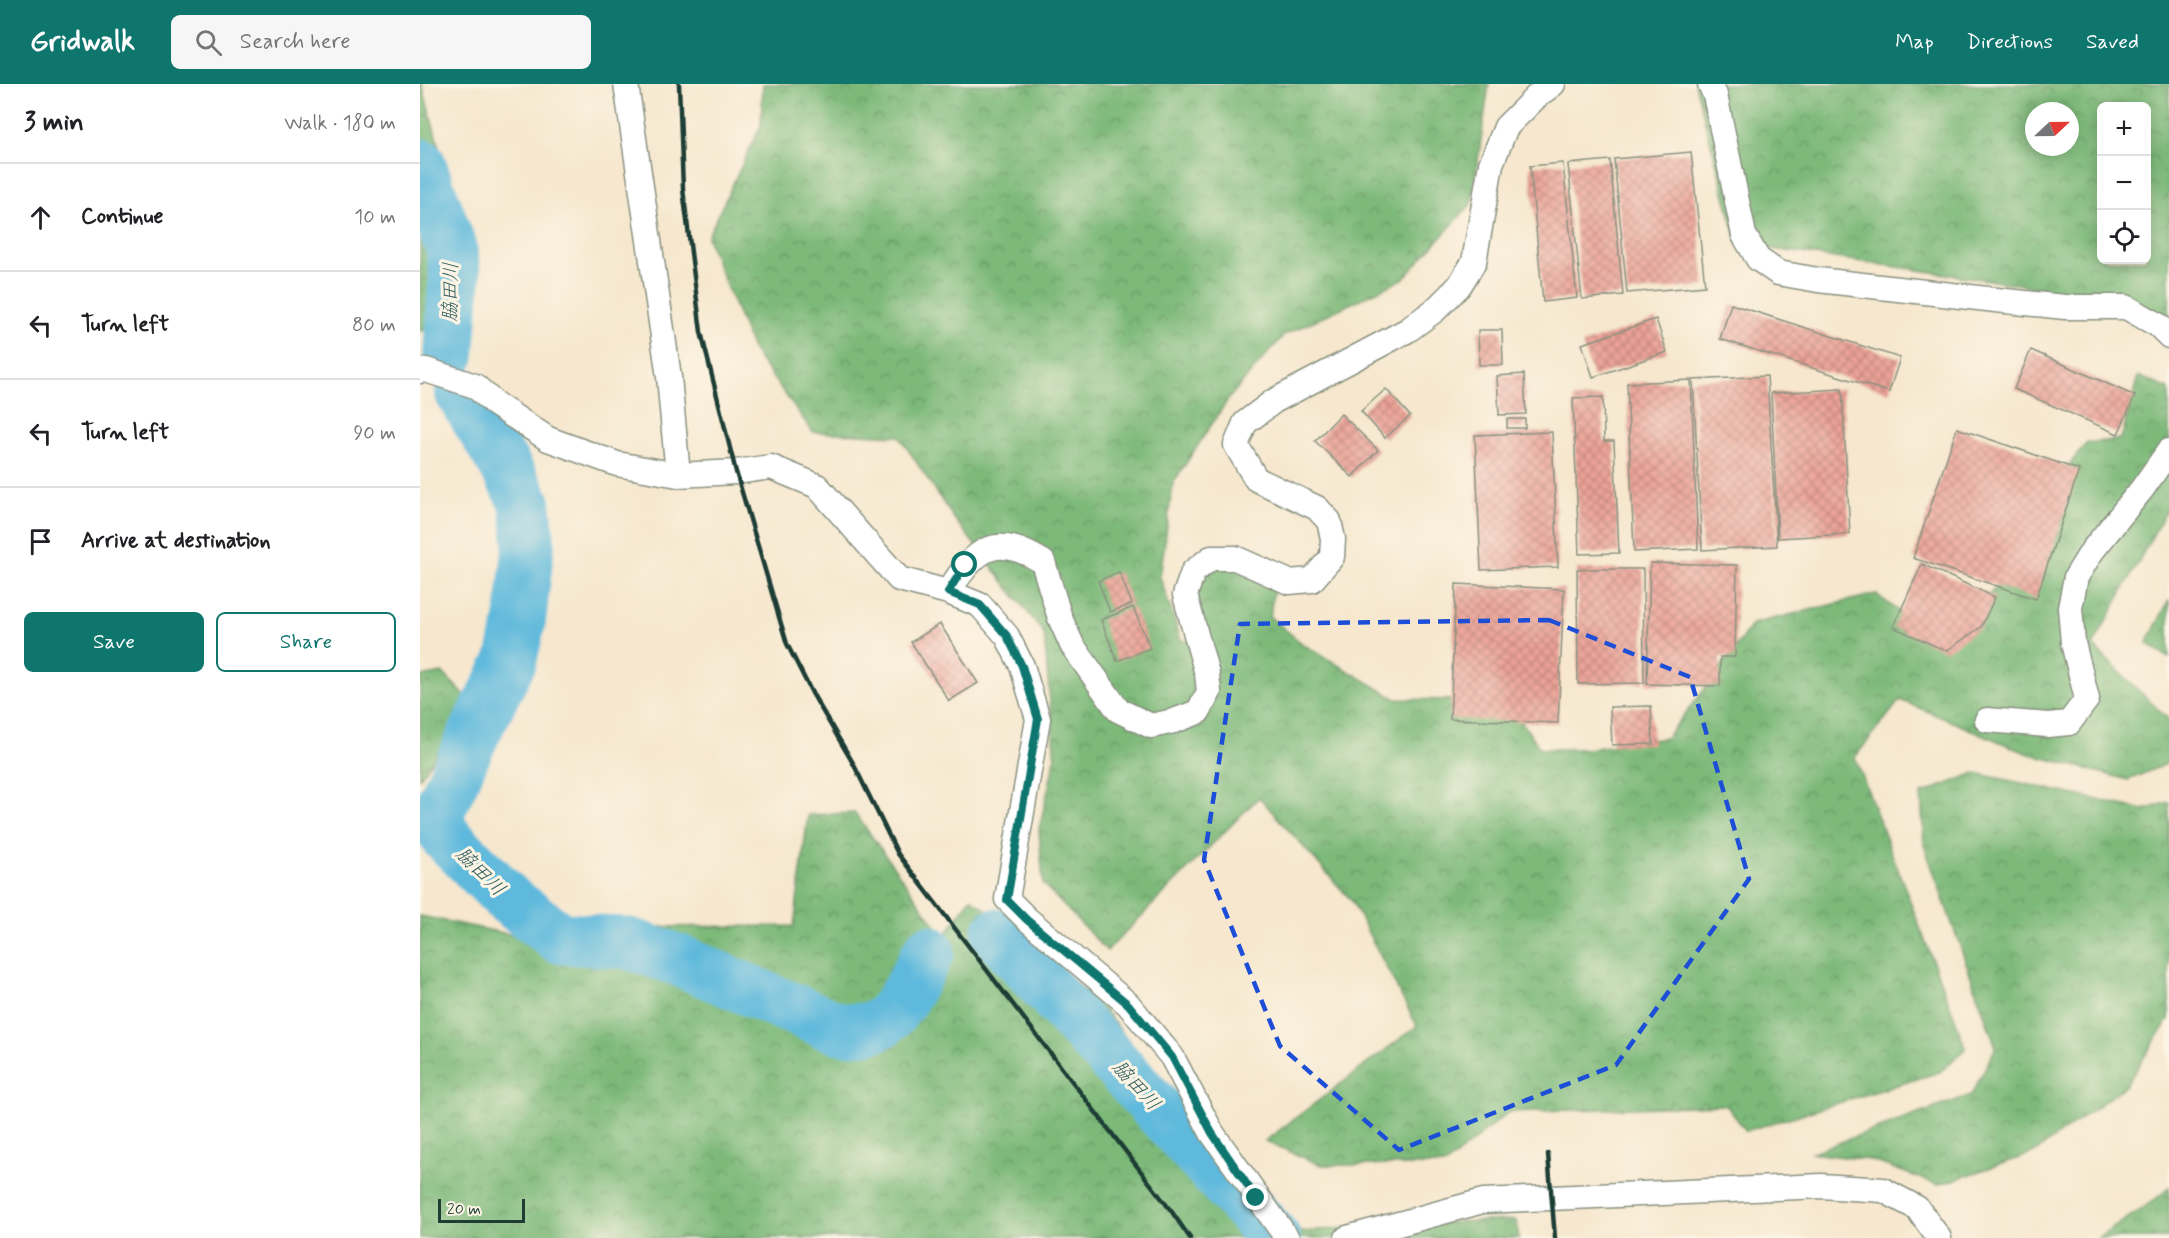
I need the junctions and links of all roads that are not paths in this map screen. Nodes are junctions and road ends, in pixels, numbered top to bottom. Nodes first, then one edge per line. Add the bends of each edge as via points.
1 (626, 84) edge
2 (1553, 84) edge
3 (1710, 84) edge
4 (2169, 336) edge
5 (420, 370) edge
6 (2169, 451) edge
7 (678, 475) junction
8 (948, 592) junction
9 (1987, 720) dead end
10 (1287, 1238) edge
11 (1347, 1238) edge
12 (1939, 1238) edge

1 - 7 street via 669,377
2 - 8 street via 1506,127 1491,164 1474,262 1459,286 1408,330 1274,401 1245,423 1236,445 1256,479 1317,508 1329,521 1332,557 1312,580 1288,582 1235,558 1211,558 1193,572 1185,595 1209,692 1198,712 1151,726 1118,710 1072,645 1043,562 1024,550 1003,546 981,551 965,565
3 - 4 street via 1744,235 1758,259 1778,273 2065,307 2126,308 2158,325
5 - 7 street via 475,387 548,439 616,464
6 - 9 street via 2076,577 2070,608 2073,643 2087,699 2078,713 2069,723 2048,725
7 - 8 street via 771,467 817,486 899,579
8 - 10 street via 980,605 1007,636 1022,666 1038,719 1007,900 1128,1004 1172,1057 1212,1133
11 - 12 street via 1483,1201 1821,1186 1883,1190 1917,1208

